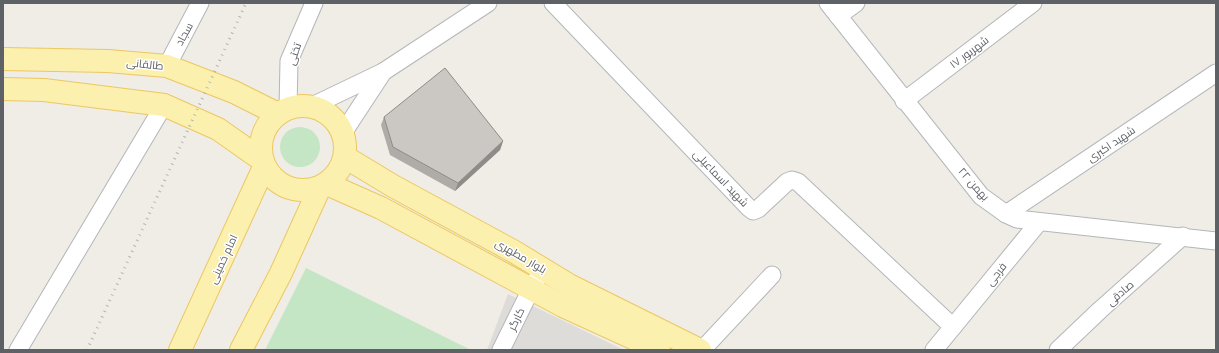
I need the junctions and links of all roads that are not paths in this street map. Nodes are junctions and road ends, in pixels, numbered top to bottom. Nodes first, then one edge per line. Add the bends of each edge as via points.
1 (200, 3) edge
2 (314, 3) edge
3 (488, 3) edge
4 (553, 3) edge
5 (856, 3) edge
6 (1033, 3) edge
7 (833, 9) edge
8 (3, 59) edge
9 (167, 66) junction
10 (383, 72) junction
11 (1216, 73) edge
12 (3, 89) edge
13 (904, 101) junction
14 (164, 105) junction
15 (310, 107) junction
16 (283, 112) junction
17 (342, 132) junction
18 (345, 157) junction
19 (263, 163) junction
20 (324, 185) junction
21 (1006, 214) junction
22 (1039, 222) junction
23 (1183, 236) junction
24 (1216, 241) edge
25 (543, 269) junction
26 (772, 275) dead end
27 (531, 289) junction
28 (953, 327) junction
29 (18, 350) edge
30 (180, 350) edge
31 (241, 350) edge
32 (501, 350) edge
33 (660, 350) edge
34 (701, 350) edge
35 (934, 350) edge
36 (1058, 350) edge

1 - 9 street, سجاد
2 - 16 street, تختی via 289,61
3 - 10 street
4 - 28 street, شهید اسماعیلی via 749,208 753,211 758,209 787,182 798,182
5 - 7 street
6 - 13 street, ۱۷ شهریور
7 - 13 street, ۲۲ بهمن
8 - 9 main road, طالقانی via 108,61
9 - 16 main road, طالقانی
10 - 15 street
10 - 17 street
11 - 21 street, شهید اکبری
12 - 14 main road via 44,90
13 - 21 street, ۲۲ بهمن via 981,196
14 - 19 main road via 218,129
14 - 29 street
15 - 16 main road via 299,106
15 - 17 main road via 330,116
16 - 19 main road via 268,123 262,135 260,148
17 - 18 main road
18 - 20 main road via 335,176
18 - 25 main road, بلوار مطهری
19 - 20 main road via 277,182 295,190 308,191
19 - 30 main road, امام خمینی
20 - 27 main road via 381,208
20 - 31 main road
21 - 22 street, ۲۲ بهمن via 1016,219
22 - 23 street, ۲۲ بهمن
22 - 28 street, فرجی
23 - 24 street, ۲۲ بهمن
23 - 36 street, صادقی
25 - 27 street, کارگر
25 - 34 main road, بلوار مطهری via 569,285
26 - 34 street
27 - 32 street, کارگر
27 - 33 main road
28 - 35 street, فرجی

